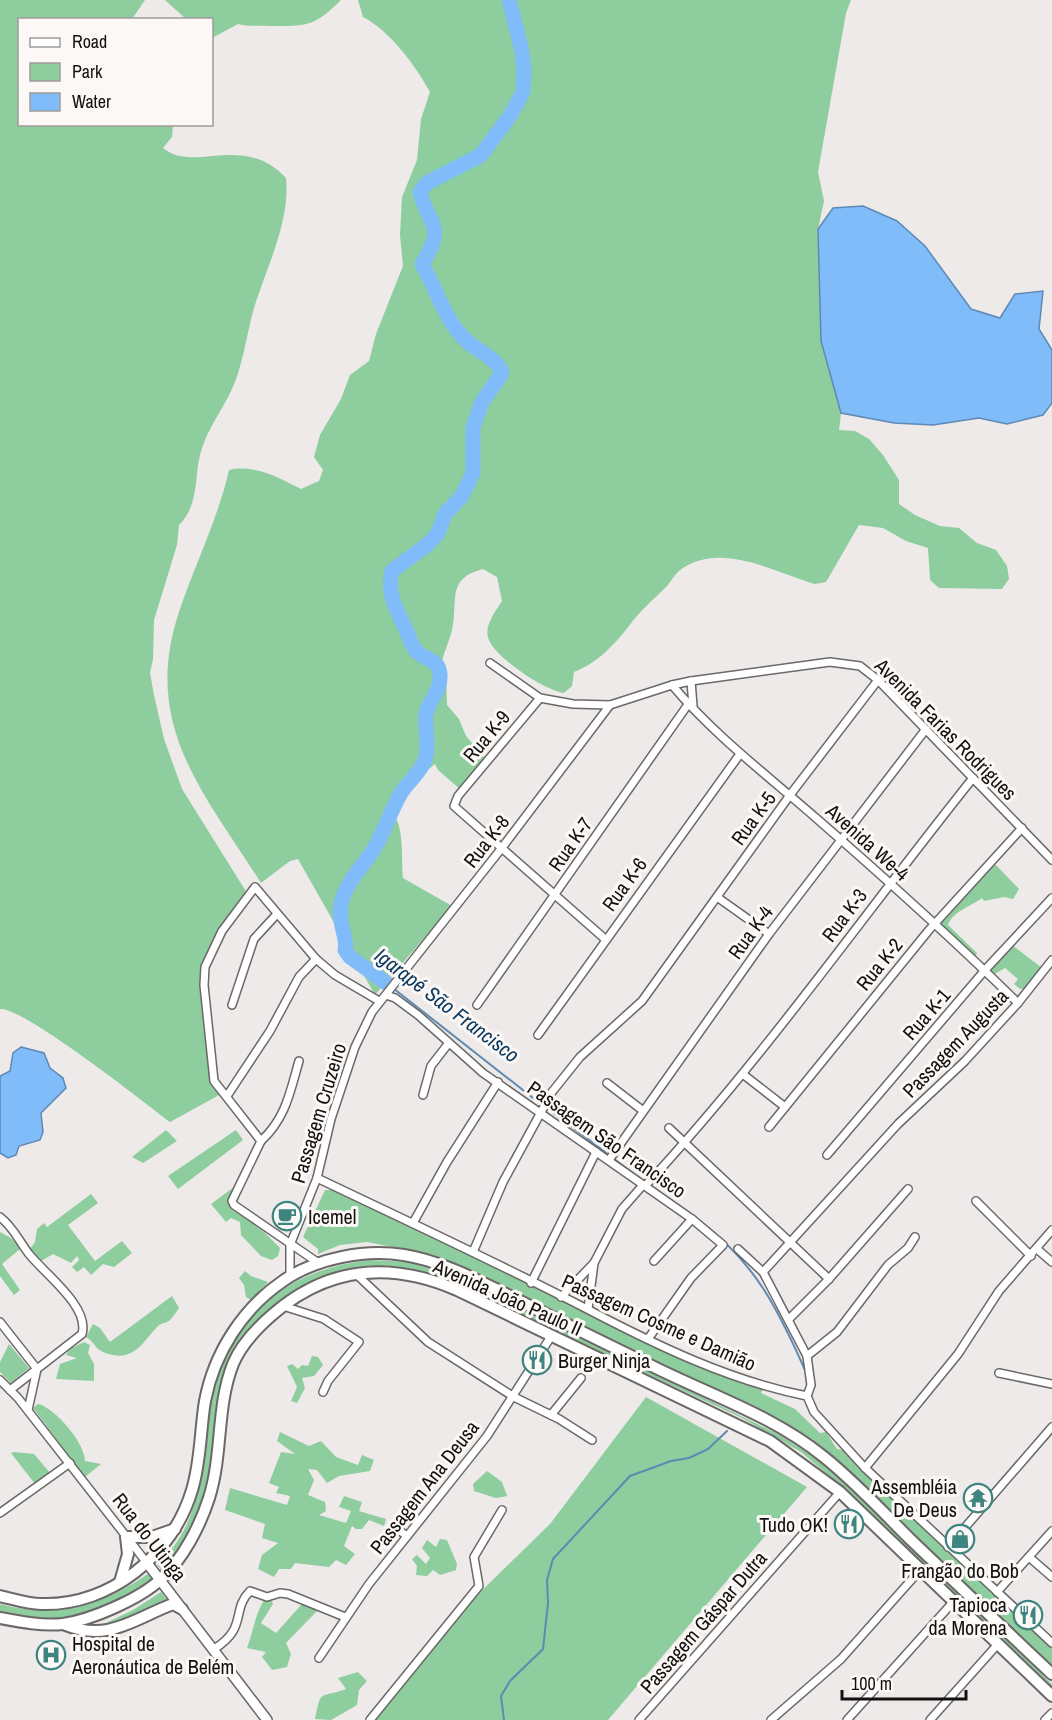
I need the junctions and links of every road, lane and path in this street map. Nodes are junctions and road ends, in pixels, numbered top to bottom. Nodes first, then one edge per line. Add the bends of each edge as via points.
1 (490, 663) dead end
2 (879, 680) junction
3 (692, 681) junction
4 (672, 685) junction
5 (540, 698) junction
6 (610, 705) junction
7 (691, 705) junction
8 (926, 729) junction
9 (740, 754) junction
10 (973, 778) junction
11 (790, 795) junction
12 (1022, 828) junction
13 (840, 838) junction
14 (501, 849) junction
15 (1052, 860) edge
16 (890, 882) junction
17 (554, 895) junction
18 (717, 897) junction
19 (1052, 898) edge
20 (277, 914) junction
21 (934, 923) junction
22 (769, 934) junction
23 (605, 939) junction
24 (316, 959) junction
25 (1052, 960) edge
26 (985, 970) junction
27 (390, 990) junction
28 (379, 1002) junction
29 (1018, 1003) junction
30 (232, 1005) dead end
31 (477, 1005) dead end
32 (538, 1035) dead end
33 (448, 1044) junction
34 (300, 1061) dead end
35 (744, 1075) junction
36 (498, 1082) junction
37 (607, 1083) dead end
38 (423, 1095) dead end
39 (227, 1096) junction
40 (785, 1107) junction
41 (543, 1109) junction
42 (642, 1110) junction
43 (769, 1127) dead end
44 (669, 1128) dead end
45 (261, 1141) junction
46 (685, 1143) junction
47 (596, 1152) junction
48 (827, 1155) dead end
49 (610, 1157) junction
50 (317, 1178) junction
51 (645, 1184) junction
52 (908, 1189) dead end
53 (976, 1201) dead end
54 (0, 1217) edge
55 (692, 1219) junction
56 (413, 1223) junction
57 (1052, 1230) edge
58 (915, 1237) dead end
59 (790, 1242) junction
60 (290, 1245) junction
61 (738, 1249) dead end
62 (1037, 1249) junction
63 (473, 1252) junction
64 (1031, 1256) junction
65 (654, 1261) dead end
66 (1052, 1262) edge
67 (594, 1263) junction
68 (320, 1264) junction
69 (763, 1272) junction
70 (356, 1274) junction
71 (290, 1277) junction
72 (829, 1279) junction
73 (531, 1283) junction
74 (561, 1297) junction
75 (283, 1306) junction
76 (588, 1309) junction
77 (789, 1319) junction
78 (0, 1322) edge
79 (552, 1335) junction
80 (648, 1338) junction
81 (807, 1356) junction
82 (37, 1369) junction
83 (999, 1373) dead end
84 (581, 1378) dead end
85 (0, 1380) edge
86 (1052, 1383) edge
87 (10, 1390) junction
88 (323, 1392) dead end
89 (807, 1396) junction
90 (514, 1397) junction
91 (28, 1410) junction
92 (551, 1415) junction
93 (1052, 1427) edge
94 (592, 1440) dead end
95 (70, 1463) junction
96 (865, 1468) junction
97 (840, 1492) junction
98 (502, 1510) dead end
99 (0, 1513) edge
100 (393, 1526) dead end
101 (175, 1529) junction
102 (1052, 1531) edge
103 (407, 1536) junction
104 (126, 1537) junction
105 (948, 1547) junction
106 (1029, 1557) junction
107 (147, 1563) junction
108 (921, 1569) junction
109 (1052, 1577) edge
110 (160, 1580) junction
111 (120, 1582) junction
112 (997, 1592) junction
113 (170, 1593) junction
114 (0, 1596) edge
115 (954, 1601) junction
116 (164, 1607) junction
117 (182, 1609) junction
118 (345, 1617) junction
119 (0, 1618) edge
120 (63, 1624) junction
121 (1052, 1643) edge
122 (998, 1644) junction
123 (214, 1649) junction
124 (319, 1658) dead end
125 (1052, 1674) edge
126 (1052, 1696) edge
127 (1052, 1713) edge
128 (265, 1719) edge
129 (370, 1720) edge
130 (639, 1720) edge
131 (771, 1720) edge
132 (847, 1720) edge
133 (930, 1720) edge
134 (1046, 1720) edge

1 - 5 street, Avenida Farias Rodrigues
2 - 3 street, Avenida Farias Rodrigues via 860,666 830,662
2 - 8 street, Avenida Farias Rodrigues
2 - 11 street, Rua K-5
3 - 4 street, Avenida Farias Rodrigues
3 - 7 street
4 - 6 street, Avenida Farias Rodrigues
4 - 7 street, Avenida We-4
5 - 6 street, Avenida Farias Rodrigues
5 - 14 street, Rua K-9 via 454,802
6 - 14 street, Rua K-8
7 - 9 street, Avenida We-4
7 - 17 street, Rua K-7
8 - 10 street, Avenida Farias Rodrigues
8 - 13 street, Rua K-4
9 - 11 street, Avenida We-4
9 - 23 street, Rua K-6
10 - 12 street, Avenida Farias Rodrigues
10 - 16 street, Rua K-3
11 - 13 street, Avenida We-4
11 - 18 street, Rua K-5
12 - 15 street, Avenida Farias Rodrigues
12 - 21 street, Rua K-2
13 - 16 street, Avenida We-4
13 - 22 street, Rua K-4
14 - 17 street
14 - 27 street, Rua K-8
16 - 21 street, Avenida We-4
16 - 35 street, Rua K-3
17 - 23 street
17 - 31 street, Rua K-7
18 - 22 street
18 - 41 street, Rua K-5 via 658,979 623,1020 580,1057
19 - 26 street, Rua K-1
20 - 24 street
20 - 30 street via 254,939
20 - 39 street via 255,887 222,931 209,957 204,976 212,1074
21 - 26 street, Avenida We-4
21 - 40 street, Rua K-2
22 - 42 street, Rua K-4
23 - 32 street, Rua K-6
24 - 28 street via 334,975
24 - 39 street via 299,977 270,1031
25 - 29 street, Passagem Augusta
26 - 29 street, Avenida We-4
26 - 48 street, Rua K-1
27 - 28 street, Passagem Cruzeiro
27 - 33 street, Passagem São Francisco via 394,998
28 - 50 street, Passagem Cruzeiro via 364,1025 351,1058
29 - 59 street, Passagem Augusta via 877,1146
33 - 36 street, Passagem São Francisco
33 - 38 street via 431,1066
34 - 45 street via 286,1109
35 - 40 street
35 - 46 street, Rua K-3
36 - 41 street, Passagem São Francisco
36 - 56 street
37 - 42 street
39 - 45 street
40 - 43 street, Rua K-2
41 - 47 street, Passagem São Francisco
41 - 63 street, Rua K-5 via 503,1182
42 - 49 street, Rua K-4
44 - 46 street
45 - 60 street via 232,1201 236,1208
46 - 51 street, Rua K-3
46 - 59 street
47 - 49 street, Passagem São Francisco
47 - 73 street
49 - 51 street, Passagem São Francisco
50 - 56 street, Passagem Cosme e Damião
50 - 60 street, Passagem Cruzeiro
51 - 55 street, Passagem São Francisco
51 - 67 street, Rua K-3 via 622,1209
52 - 72 street
53 - 64 street
54 - 82 street via 75,1305 84,1324 82,1334
55 - 65 street
55 - 80 street, Passagem São Francisco via 723,1245 691,1278
56 - 63 street, Passagem Cosme e Damião
57 - 62 street
58 - 81 street via 901,1256 888,1265 837,1332
59 - 69 street, Passagem Augusta
59 - 72 street
60 - 68 street
60 - 71 street
61 - 69 street
62 - 64 street
62 - 66 street
63 - 73 street, Passagem Cosme e Damião
64 - 96 street via 999,1291 958,1354
67 - 74 street
67 - 76 street
68 - 71 main road, Avenida João Paulo II
68 - 125 main road, Avenida João Paulo II via 353,1255 376,1254 430,1261 777,1425 845,1475
69 - 77 street
70 - 75 main road, Avenida João Paulo II via 320,1282
70 - 79 main road, Avenida João Paulo II via 396,1272 432,1279
70 - 90 street via 428,1342
71 - 101 main road, Avenida João Paulo II via 245,1316 220,1355 206,1400 196,1476
72 - 77 street
73 - 74 street, Passagem Cosme e Damião
74 - 76 street, Passagem Cosme e Damião
75 - 88 street via 324,1319 359,1342
75 - 110 main road, Avenida João Paulo II via 251,1335 234,1363 224,1397 210,1497 191,1538
76 - 80 street, Passagem Cosme e Damião
77 - 81 street
78 - 82 street
79 - 90 street, Passagem Ana Deusa
79 - 97 main road, Avenida João Paulo II via 770,1441
80 - 89 street, Passagem Cosme e Damião via 717,1369
81 - 89 street via 811,1385
82 - 87 street
82 - 91 street
83 - 86 street
84 - 92 street
85 - 87 street, Rua do Utinga
87 - 91 street, Rua do Utinga
89 - 96 street via 814,1412
90 - 92 street
90 - 103 street, Passagem Ana Deusa
91 - 95 street, Rua do Utinga
92 - 94 street
93 - 105 street
95 - 99 street
95 - 104 street, Rua do Utinga
96 - 105 street
97 - 108 main road, Avenida João Paulo II
97 - 130 street, Passagem Gáspar Dutra
98 - 129 street via 474,1557 479,1586
100 - 103 street
101 - 104 main road via 152,1537
101 - 107 main road, Avenida João Paulo II
102 - 106 street
103 - 118 street, Passagem Ana Deusa
104 - 107 street, Rua do Utinga
104 - 111 main road via 128,1554
105 - 112 street
106 - 109 street
106 - 112 street
107 - 110 street, Rua do Utinga
107 - 111 main road, Avenida João Paulo II
108 - 115 main road, Avenida João Paulo II
108 - 131 street via 841,1659
110 - 113 street, Rua do Utinga
110 - 120 main road, Avenida João Paulo II via 127,1601
111 - 114 main road, Avenida João Paulo II via 84,1598 55,1603
112 - 121 street
113 - 116 main road
113 - 117 street, Rua do Utinga
115 - 122 main road, Avenida João Paulo II
115 - 132 street
116 - 117 main road via 173,1604
116 - 120 main road via 135,1622 106,1630 80,1631
117 - 123 street, Rua do Utinga
118 - 123 street via 288,1594 267,1597 250,1591 233,1635
118 - 124 street, Passagem Ana Deusa
119 - 120 main road, Avenida João Paulo II
122 - 126 main road, Avenida João Paulo II
122 - 133 street
123 - 128 street, Rua do Utinga
127 - 134 street

